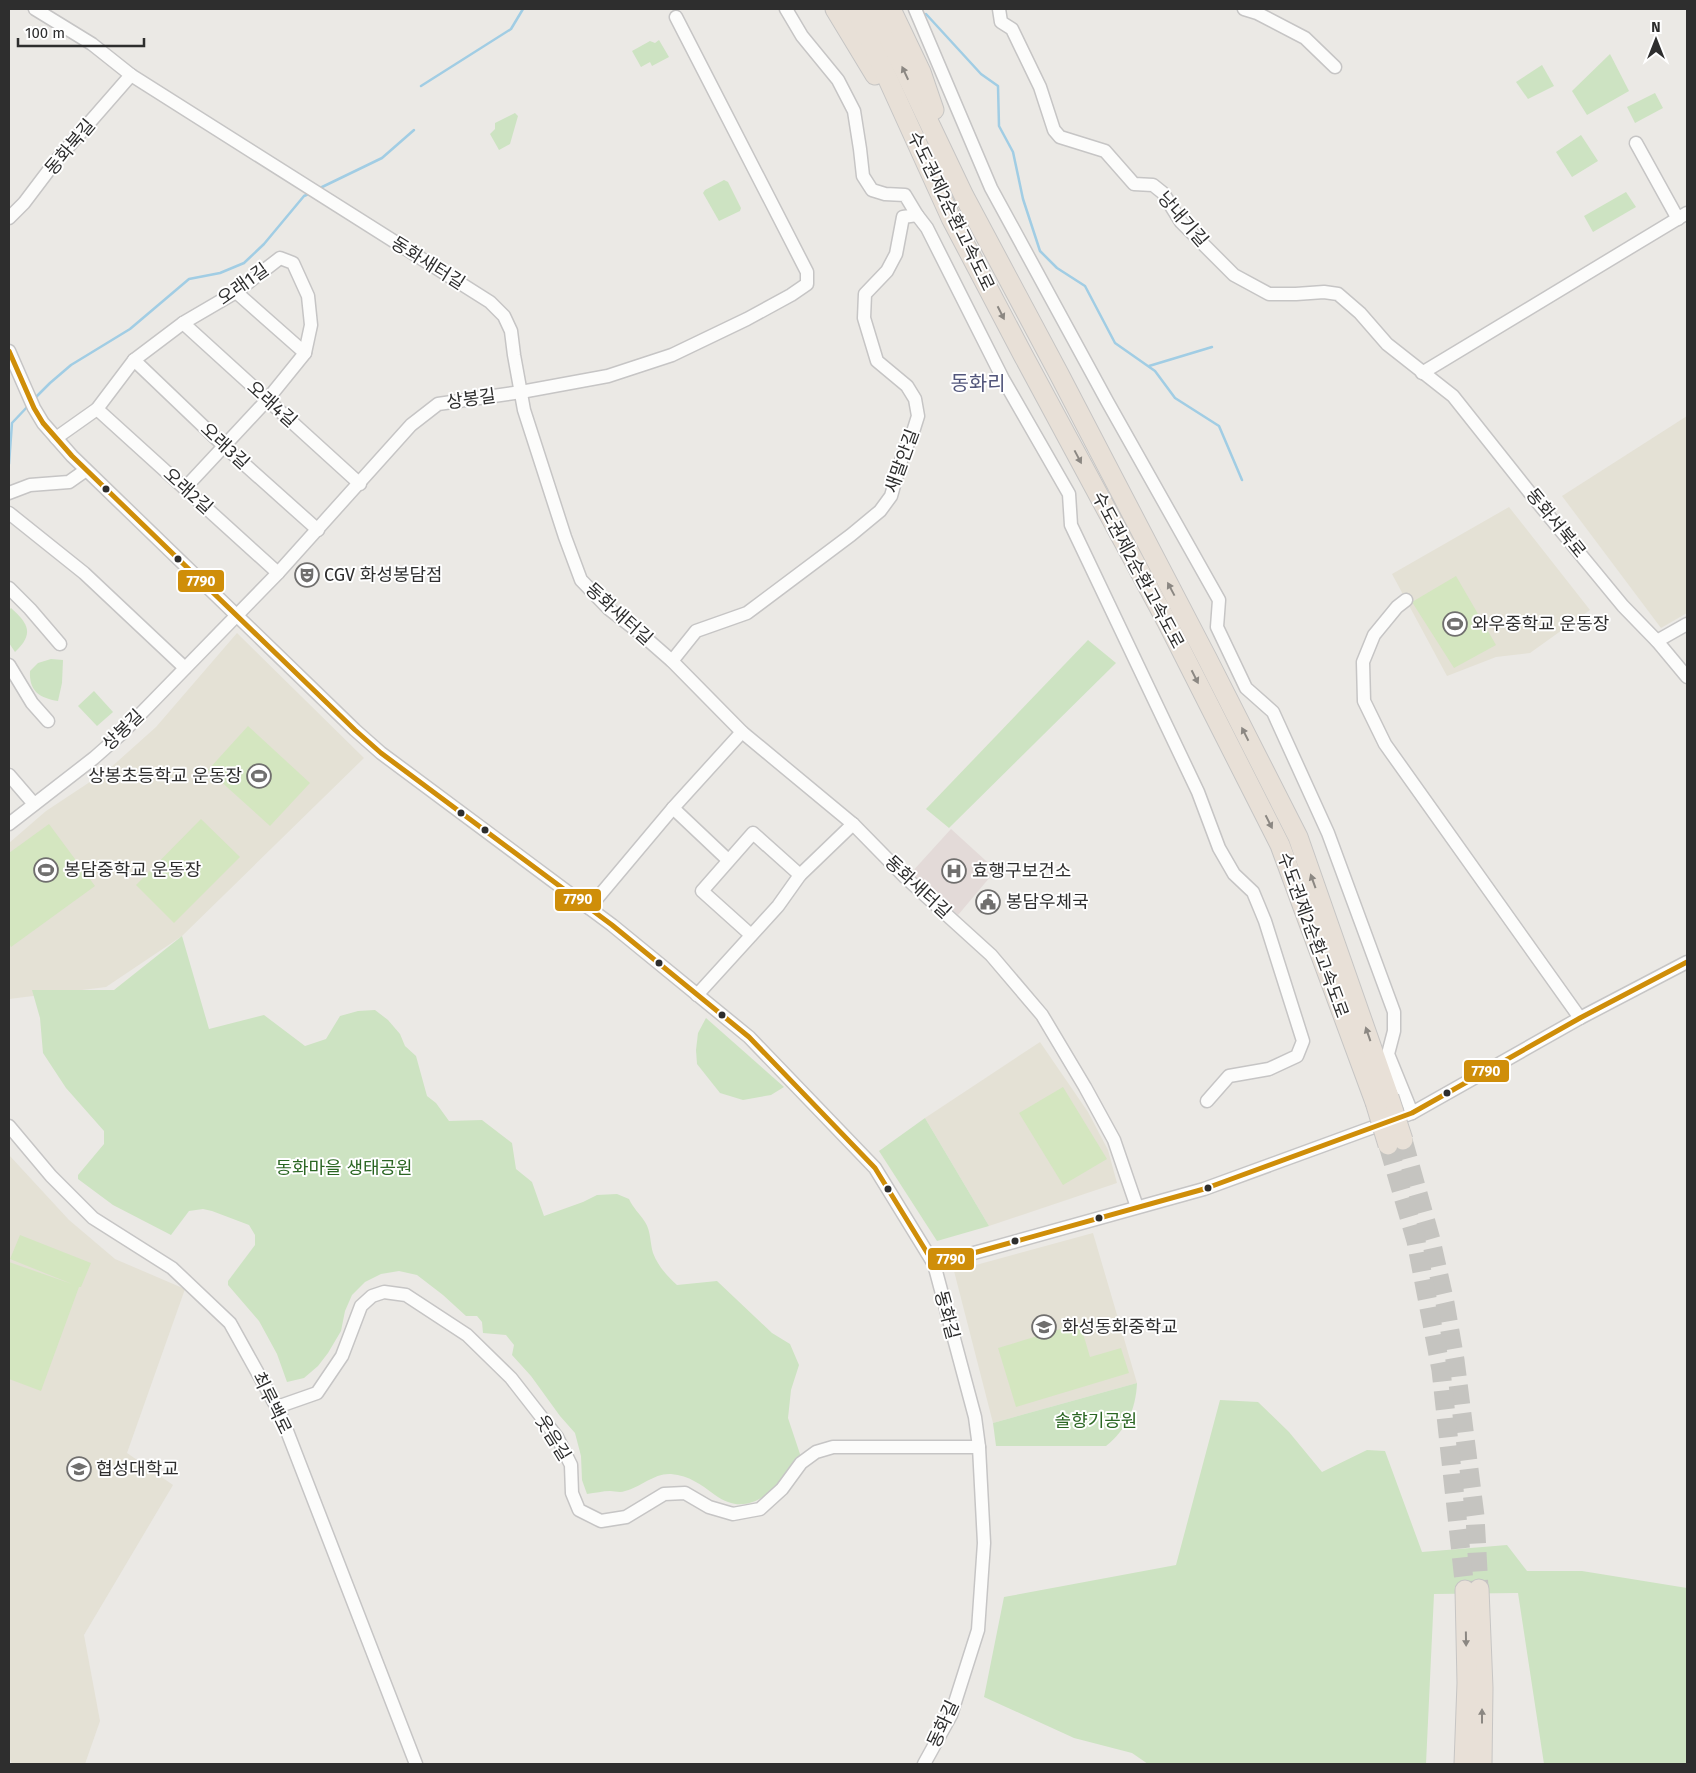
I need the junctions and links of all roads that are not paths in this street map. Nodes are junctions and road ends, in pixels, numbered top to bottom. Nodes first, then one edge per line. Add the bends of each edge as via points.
1 (35, 9) edge
2 (786, 9) edge
3 (835, 9) edge
4 (856, 9) edge
5 (875, 9) edge
6 (891, 9) edge
7 (915, 9) edge
8 (999, 9) edge
9 (1244, 9) edge
10 (676, 17) dead end
11 (1335, 68) dead end
12 (131, 75) junction
13 (1636, 143) dead end
14 (917, 144) junction
15 (964, 196) junction
16 (917, 215) junction
17 (1683, 216) edge
18 (9, 218) edge
19 (236, 292) junction
20 (183, 323) junction
21 (9, 350) edge
22 (305, 353) junction
23 (134, 360) junction
24 (1422, 372) junction
25 (521, 392) junction
26 (267, 400) junction
27 (97, 409) junction
28 (56, 438) junction
29 (224, 446) junction
30 (86, 470) junction
31 (360, 484) junction
32 (185, 488) junction
33 (9, 493) edge
34 (9, 513) edge
35 (318, 530) junction
36 (278, 573) junction
37 (9, 588) edge
38 (1406, 600) dead end
39 (237, 615) junction
40 (1687, 624) edge
41 (1657, 641) junction
42 (60, 644) dead end
43 (672, 661) junction
44 (9, 665) edge
45 (186, 668) junction
46 (1687, 677) edge
47 (48, 721) dead end
48 (742, 732) junction
49 (9, 775) edge
50 (34, 804) junction
51 (673, 808) junction
52 (9, 824) edge
53 (853, 824) junction
54 (728, 860) junction
55 (800, 875) junction
56 (588, 908) junction
57 (751, 935) junction
58 (1687, 962) edge
59 (697, 995) junction
60 (1580, 1018) junction
61 (1382, 1099) junction
62 (1207, 1101) dead end
63 (1412, 1113) junction
64 (9, 1126) edge
65 (1396, 1143) tunnel mouth
66 (1136, 1207) junction
67 (934, 1264) junction
68 (277, 1407) junction
69 (978, 1447) junction
70 (416, 1764) edge
71 (924, 1764) edge
72 (1464, 1764) edge
73 (1482, 1764) edge

1 - 12 street, 동화새터길 via 92,44
2 - 16 street via 802,36 838,80 854,111 862,176 872,190 905,195
3 - 14 highway
4 - 14 highway, 수도권제2순환고속도로
15 -> 5 highway, 수도권제2순환고속도로
6 - 15 highway via 921,72
7 - 63 street via 991,188 1219,600 1217,626 1225,644 1246,688 1273,712 1324,825 1394,1012 1394,1031 1388,1054
8 - 24 street, 낭내기길 via 1001,22 1012,30 1040,87 1054,130 1060,137 1105,151 1134,184 1153,185 1163,193 1181,222 1234,275 1269,294 1338,294 1387,344
9 - 11 street via 1305,38
10 - 25 street, 상봉길 via 807,272 807,284 672,355 608,376
12 - 18 street, 동화북길
12 - 25 street, 동화새터길 via 490,302 504,316 511,331
13 - 17 street
14 -> 61 highway, 수도권제2순환고속도로 via 974,260 1167,622 1280,846
61 -> 15 highway, 수도권제2순환고속도로 via 1298,838
16 - 43 street, 새말안길 via 903,217 896,254 888,271 864,294 864,318 877,362 907,386 915,399 918,416 891,496 880,511 851,535 747,613 696,631
16 - 62 street via 927,228 1003,380 1069,494 1071,526 1198,792 1219,848 1234,874 1253,892 1268,930 1304,1041 1297,1056 1284,1063 1229,1076
17 - 24 street
19 - 20 street, 오래1길
19 - 22 street
19 - 22 street, 오래1길 via 280,258 293,263 308,296 311,325
20 - 23 street, 오래1길
20 - 26 street, 오래4길
21 - 28 street, 동화길 via 34,408
22 - 26 street, 오래1길
23 - 27 street, 오래1길
23 - 29 street, 오래3길
24 - 41 street, 동화서북로 via 1453,396 1623,606
25 - 31 street, 상봉길 via 438,404 412,425
25 - 43 street, 동화새터길 via 524,410 581,580 609,609
26 - 29 street, 오래1길
26 - 31 street, 오래4길
27 - 28 street, 오래1길
27 - 32 street, 오래2길
28 - 30 street, 동화길
29 - 32 street, 오래1길
29 - 35 street, 오래3길
30 - 33 street via 69,482 30,485
30 - 39 street, 동화길
31 - 35 street, 상봉길
32 - 36 street, 오래2길
34 - 45 street via 84,573
35 - 36 street, 상봉길
36 - 39 street, 상봉길
37 - 42 street
38 - 60 street via 1374,635 1363,662 1364,701 1385,744
39 - 45 street, 상봉길
39 - 56 street, 동화길 via 382,753
40 - 41 street
41 - 46 street, 동화서북로
43 - 48 street, 동화새터길
44 - 47 street via 32,703
45 - 50 street, 상봉길 via 120,735
48 - 51 street
48 - 53 street, 동화새터길
49 - 50 street
50 - 52 street, 상봉길
51 - 54 street
51 - 56 street
53 - 55 street
53 - 66 street, 동화새터길 via 905,877 991,955 1042,1015 1114,1140
54 - 55 street via 753,833
54 - 57 street via 702,891
55 - 57 street via 778,906
56 - 59 street, 동화길
57 - 59 street
58 - 60 street
59 - 67 street, 동화길 via 749,1037 875,1168
60 - 63 street
61 - 65 highway, 수도권제2순환고속도로, bridge
63 - 66 street via 1204,1188
64 - 68 street, 최루백로 via 51,1176 93,1218 172,1268 230,1323
66 - 67 street
67 - 69 street, 동화길 via 975,1417
68 - 69 street, 웃음길 via 317,1393 342,1356 361,1306 372,1296 384,1292 406,1295 444,1318 468,1335 504,1371 557,1437 571,1464 572,1493 579,1510 601,1521 626,1517 664,1494 685,1492 710,1507 733,1514 760,1509 782,1489 801,1463 816,1452 833,1447
68 - 70 street, 최루백로
69 - 71 street, 동화길 via 984,1543 978,1630 951,1715
73 -> 72 highway via 1483,1688 1472,1590

